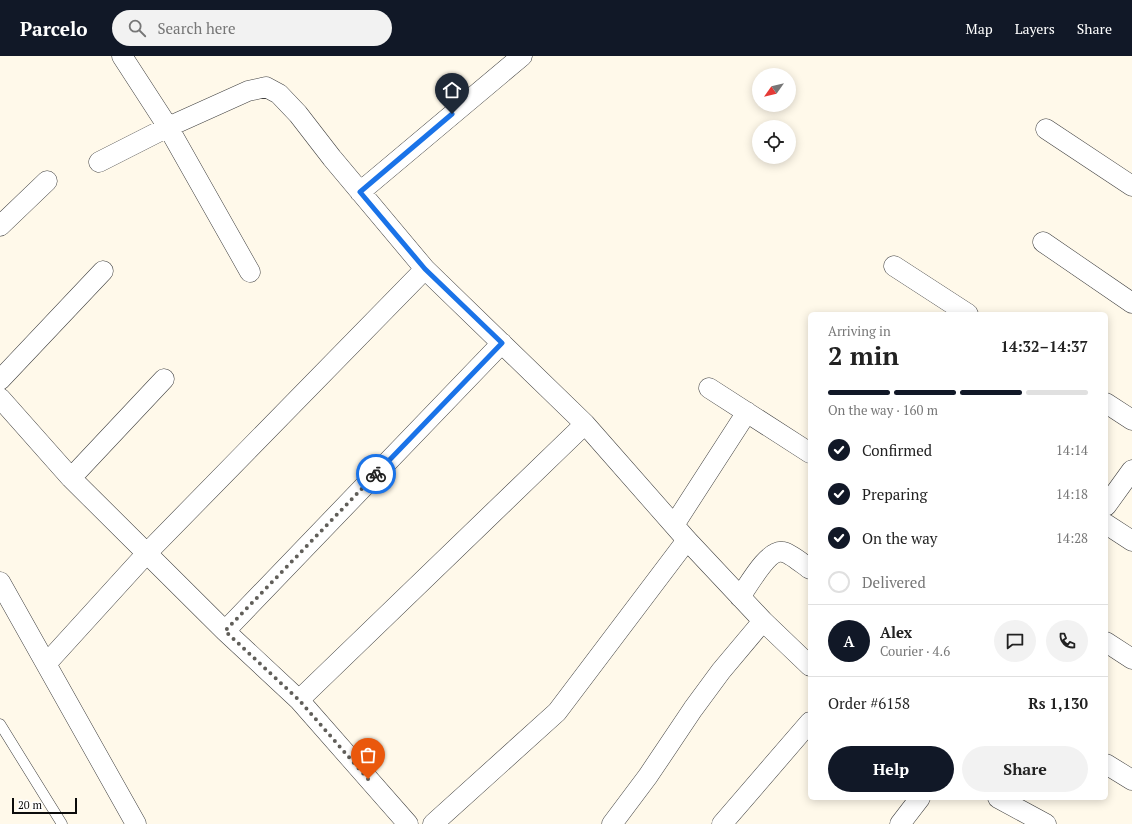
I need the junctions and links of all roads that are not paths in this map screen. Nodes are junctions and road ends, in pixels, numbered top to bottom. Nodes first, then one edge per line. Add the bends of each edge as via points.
1 (122, 56) edge
2 (522, 56) edge
3 (168, 127) junction
4 (1046, 130) dead end
5 (99, 162) dead end
6 (47, 181) dead end
7 (1132, 186) edge
8 (360, 192) junction
9 (0, 226) edge
10 (1043, 242) dead end
11 (894, 266) dead end
12 (425, 269) junction
13 (104, 271) dead end
14 (250, 272) dead end
15 (1132, 303) edge
16 (965, 312) edge
17 (502, 343) junction
18 (164, 379) dead end
19 (0, 380) edge
20 (709, 388) dead end
21 (0, 398) edge
22 (1108, 404) edge
23 (747, 412) junction
24 (1132, 420) edge
25 (585, 424) junction
26 (808, 452) edge
27 (1132, 470) edge
28 (71, 478) junction
29 (1108, 503) edge
30 (674, 525) junction
31 (1108, 525) edge
32 (687, 540) junction
33 (1132, 541) edge
34 (147, 553) junction
35 (808, 568) edge
36 (0, 582) edge
37 (740, 597) junction
38 (763, 621) junction
39 (225, 631) junction
40 (1108, 643) edge
41 (1132, 658) edge
42 (46, 664) junction
43 (808, 664) edge
44 (299, 700) junction
45 (0, 724) edge
46 (808, 724) edge
47 (1108, 765) edge
48 (1132, 780) edge
49 (918, 800) edge
50 (1002, 800) edge
51 (62, 824) edge
52 (136, 824) edge
53 (408, 824) edge
54 (433, 824) edge
55 (612, 824) edge
56 (722, 824) edge
57 (900, 824) edge
58 (1046, 824) edge

1 - 3 street
2 - 8 street
3 - 5 street
3 - 8 street via 248,90 266,87 279,94 298,114
3 - 14 street
4 - 7 street
6 - 9 street
8 - 12 street
10 - 15 street
11 - 16 street
12 - 17 street
12 - 34 street
13 - 19 street
17 - 25 street
17 - 39 street
18 - 28 street
20 - 23 street
21 - 28 street
22 - 24 street
23 - 26 street
23 - 30 street
25 - 30 street
25 - 44 street
27 - 29 street
28 - 34 street
30 - 32 street
31 - 33 street
32 - 37 street
32 - 54 street via 557,712
34 - 39 street
34 - 42 street
35 - 37 street via 784,552 771,556
36 - 42 street
37 - 38 street
38 - 43 street
38 - 55 street via 721,670
39 - 44 street
40 - 41 street
42 - 52 street
44 - 53 street
45 - 51 lane
46 - 56 street
47 - 48 street
49 - 57 street
50 - 58 street

